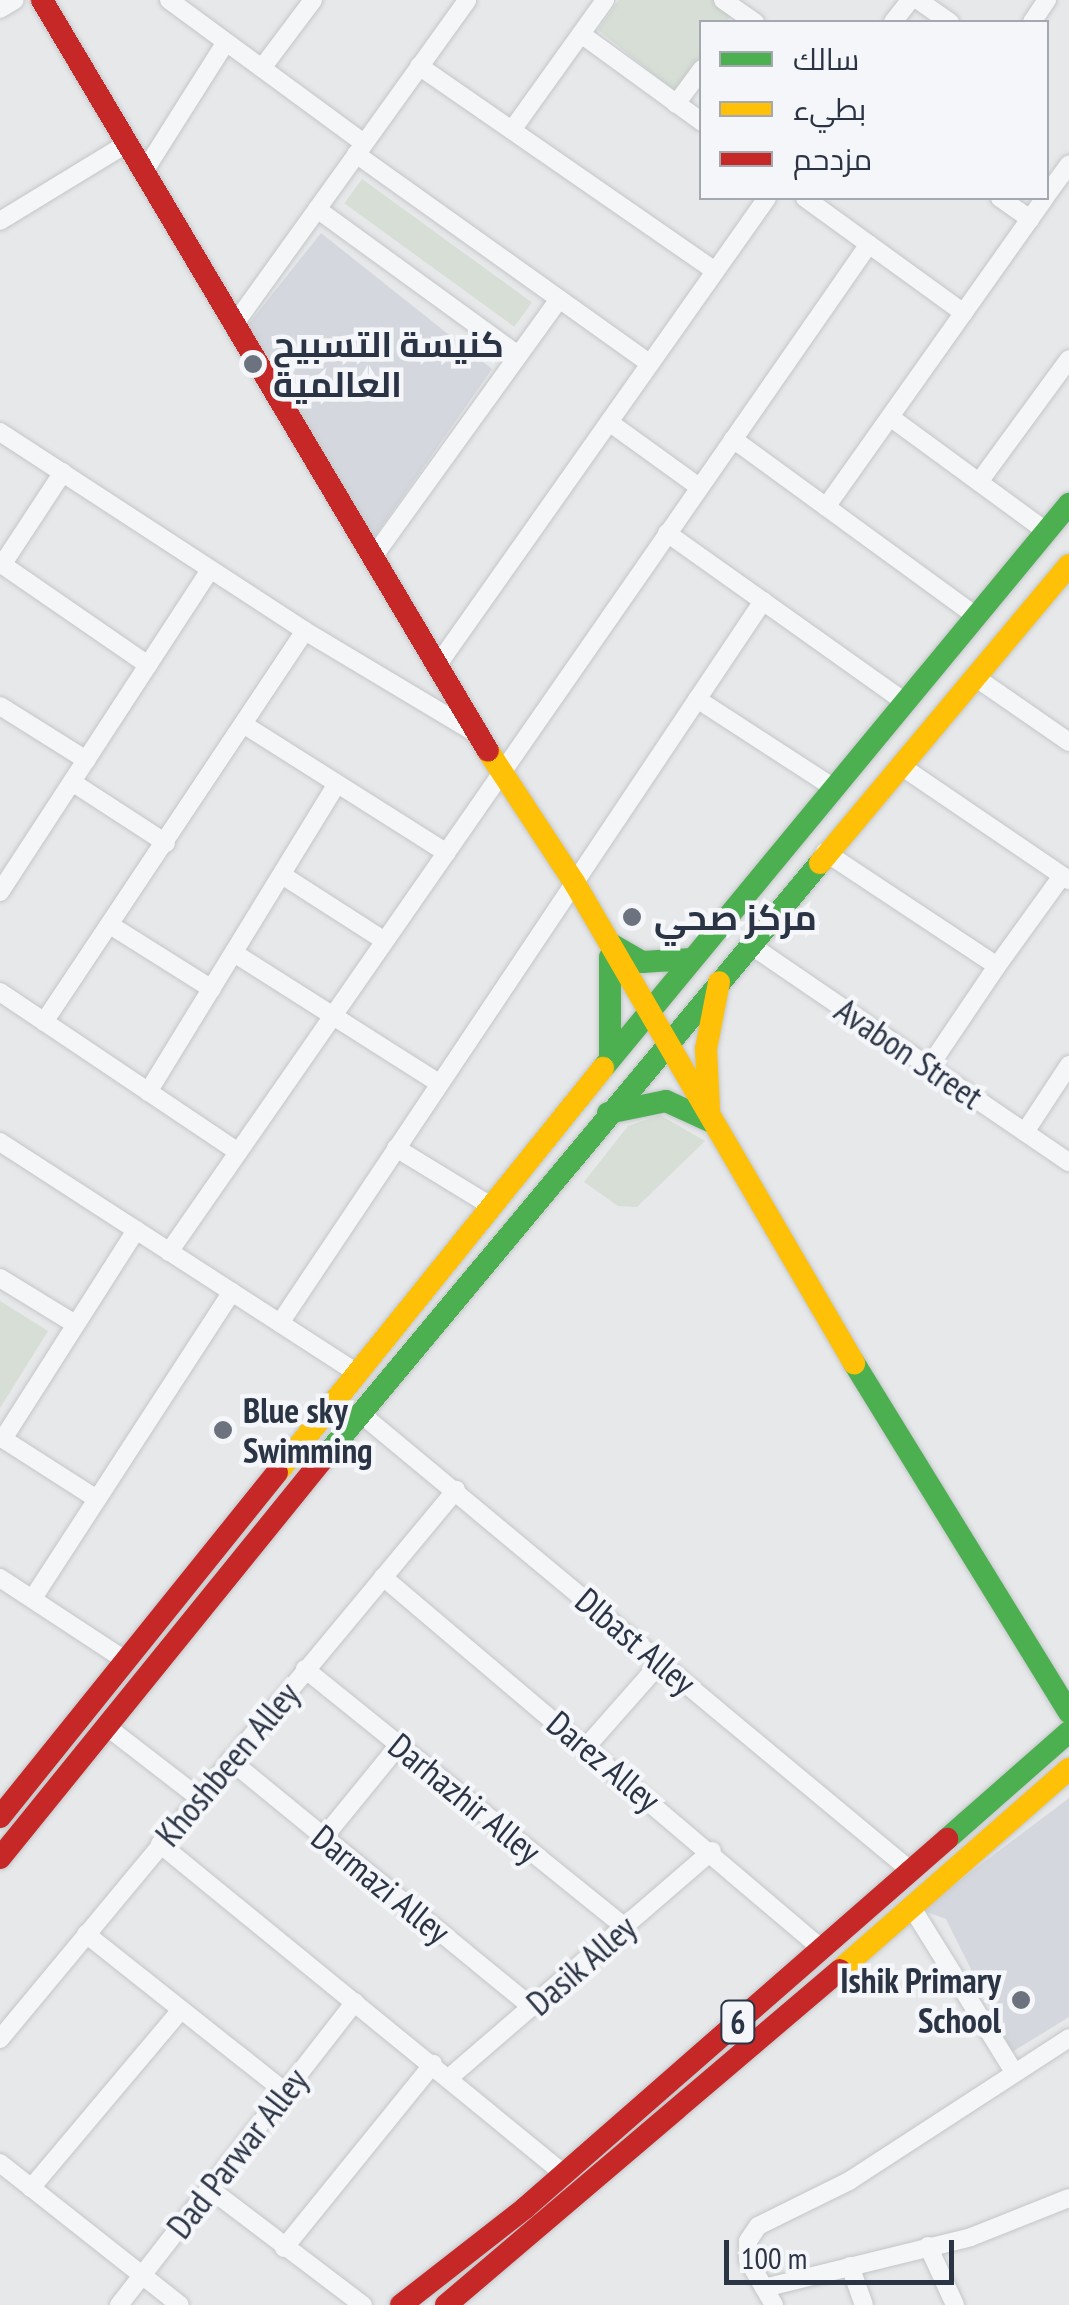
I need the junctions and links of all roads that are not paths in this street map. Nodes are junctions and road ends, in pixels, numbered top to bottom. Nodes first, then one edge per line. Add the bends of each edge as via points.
1 (15, 0) edge
2 (169, 0) edge
3 (313, 0) edge
4 (466, 0) edge
5 (605, 0) edge
6 (723, 0) edge
7 (910, 0) edge
8 (918, 0) edge
9 (45, 1) edge
10 (0, 9) edge
11 (744, 20) edge
12 (895, 20) edge
13 (947, 20) edge
14 (581, 34) junction
15 (226, 42) junction
16 (419, 66) junction
17 (262, 68) junction
18 (699, 73) edge
19 (676, 104) junction
20 (699, 120) edge
21 (512, 130) junction
22 (128, 142) junction
23 (360, 149) junction
24 (1069, 164) edge
25 (145, 170) junction
26 (1049, 193) edge
27 (766, 200) edge
28 (808, 200) edge
29 (1003, 200) edge
30 (1044, 200) edge
31 (317, 209) junction
32 (1030, 219) junction
33 (0, 221) edge
34 (869, 244) junction
35 (716, 271) junction
36 (559, 299) junction
37 (964, 313) junction
38 (236, 322) junction
39 (518, 355) junction
40 (1069, 359) edge
41 (650, 364) junction
42 (890, 417) junction
43 (609, 422) junction
44 (0, 432) edge
45 (732, 439) junction
46 (63, 472) junction
47 (979, 482) junction
48 (699, 487) junction
49 (1069, 504) edge
50 (826, 507) junction
51 (1046, 531) junction
52 (667, 533) junction
53 (376, 554) junction
54 (1, 564) edge
55 (1069, 565) edge
56 (210, 570) junction
57 (763, 601) junction
58 (976, 616) junction
59 (305, 632) junction
60 (439, 664) junction
61 (148, 665) junction
62 (975, 678) junction
63 (697, 699) junction
64 (905, 702) junction
65 (0, 706) edge
66 (244, 724) junction
67 (480, 736) junction
68 (1069, 742) edge
69 (86, 760) junction
70 (901, 766) junction
71 (502, 774) junction
72 (72, 782) junction
73 (337, 784) junction
74 (834, 788) junction
75 (166, 843) junction
76 (825, 852) junction
77 (447, 853) junction
78 (282, 875) junction
79 (1066, 878) edge
80 (574, 882) junction
81 (0, 892) edge
82 (110, 925) junction
83 (386, 941) junction
84 (609, 943) junction
85 (749, 944) junction
86 (234, 953) junction
87 (692, 959) junction
88 (996, 966) junction
89 (720, 979) junction
90 (212, 989) junction
91 (0, 992) edge
92 (648, 1015) junction
93 (332, 1017) junction
94 (44, 1022) junction
95 (666, 1046) junction
96 (610, 1059) junction
97 (1069, 1066) edge
98 (929, 1067) junction
99 (439, 1083) junction
100 (148, 1092) junction
101 (608, 1113) junction
102 (712, 1122) junction
103 (1025, 1132) junction
104 (0, 1142) edge
105 (396, 1148) junction
106 (238, 1152) junction
107 (1069, 1162) edge
108 (491, 1206) junction
109 (136, 1230) junction
110 (169, 1252) junction
111 (0, 1278) edge
112 (232, 1292) junction
113 (280, 1323) junction
114 (75, 1324) junction
115 (357, 1373) junction
116 (360, 1412) junction
117 (1, 1438) edge
118 (456, 1490) junction
119 (98, 1499) junction
120 (383, 1577) junction
121 (2, 1584) edge
122 (33, 1598) junction
123 (126, 1660) junction
124 (661, 1662) junction
125 (304, 1670) junction
126 (1069, 1712) edge
127 (106, 1726) junction
128 (1069, 1732) edge
129 (399, 1746) junction
130 (587, 1746) junction
131 (230, 1760) junction
132 (1069, 1769) edge
133 (198, 1797) junction
134 (0, 1817) edge
135 (324, 1837) junction
136 (160, 1844) junction
137 (712, 1852) junction
138 (0, 1858) edge
139 (911, 1871) junction
140 (912, 1908) junction
141 (624, 1927) junction
142 (86, 1934) junction
143 (822, 1949) junction
144 (355, 2002) junction
145 (532, 2007) junction
146 (182, 2010) junction
147 (744, 2016) junction
148 (763, 2038) junction
149 (1069, 2038) edge
150 (0, 2039) edge
151 (706, 2050) junction
152 (434, 2064) junction
153 (726, 2070) junction
154 (1014, 2072) junction
155 (450, 2077) junction
156 (285, 2092) junction
157 (0, 2163) edge
158 (564, 2174) junction
159 (31, 2188) junction
160 (210, 2189) junction
161 (1069, 2198) edge
162 (928, 2246) junction
163 (284, 2248) junction
164 (850, 2266) junction
165 (142, 2275) junction
166 (764, 2288) junction
167 (120, 2305) edge
168 (180, 2305) edge
169 (362, 2305) edge
170 (401, 2305) edge
171 (446, 2305) edge
172 (774, 2305) edge
173 (864, 2305) edge
174 (955, 2305) edge

1 - 10 street
2 - 15 street
3 - 17 street
4 - 16 street
5 - 14 street
6 - 11 street
7 - 12 street
8 - 13 street
9 - 22 street
14 - 19 street
14 - 21 street
15 - 17 street
15 - 25 street
16 - 21 street
16 - 23 street
17 - 23 street
18 - 19 street
19 - 20 street
21 - 35 street
22 - 25 street
22 - 33 street
23 - 31 street
23 - 36 street
24 - 26 street
25 - 38 street
27 - 35 street
28 - 34 street
29 - 32 street
30 - 32 street
31 - 38 street
31 - 39 street
32 - 37 street
34 - 37 street
34 - 45 street
35 - 41 street
36 - 39 street
36 - 41 street
37 - 42 street
38 - 53 street
39 - 53 street
40 - 47 street
41 - 43 street
42 - 47 street
42 - 50 street
43 - 48 street
43 - 60 street
44 - 46 street
45 - 48 street
45 - 50 street
46 - 54 street
46 - 56 street
47 - 51 street
48 - 52 street
49 - 51 street
50 - 58 street
51 - 58 street
52 - 57 street
52 - 71 street
53 - 60 street
54 - 61 street
55 - 62 street
56 - 59 street
56 - 61 street
57 - 63 street
57 - 64 street
58 - 64 street
59 - 66 street
59 - 67 street
60 - 67 street
61 - 69 street
62 - 68 street
62 - 70 street
63 - 74 street
63 - 80 street
64 - 74 street
65 - 69 street
66 - 73 street
66 - 75 street
67 - 71 street
69 - 72 street
70 - 76 street
70 - 79 street
71 - 77 street
71 - 80 street
72 - 75 street
72 - 81 street
73 - 77 street
73 - 78 street
74 - 87 street
75 - 82 street
76 - 85 street
76 - 88 street
77 - 83 street
78 - 83 street
78 - 86 street
79 - 88 street
80 - 84 street
80 - 99 street
82 - 90 street
82 - 94 street
83 - 93 street
84 - 87 street via 642,962
84 - 92 street
84 - 96 street via 615,1006
85 - 89 street
85 - 98 street, Avabon Street
86 - 90 street
86 - 93 street
87 - 92 street
88 - 98 street
89 - 95 street
89 - 102 street via 706,1064
90 - 100 street
91 - 94 street
92 - 95 street
92 - 96 street
93 - 99 street
93 - 106 street
94 - 100 street
95 - 101 street
95 - 102 street
96 - 108 street
97 - 103 street
98 - 103 street, Avabon Street
99 - 105 street
100 - 106 street
101 - 102 street via 666,1101
101 - 116 street
102 - 126 street
103 - 107 street, Avabon Street
104 - 109 street
105 - 108 street
105 - 113 street
106 - 110 street
108 - 115 street
109 - 110 street
109 - 114 street
110 - 112 street
111 - 114 street
112 - 113 street
112 - 119 street
113 - 115 street
114 - 117 street
115 - 123 street
116 - 118 street, Dlbast Alley
116 - 127 street
117 - 119 street
118 - 120 street, Khoshbeen Alley
118 - 124 street, Dlbast Alley
119 - 122 street
120 - 125 street, Khoshbeen Alley
120 - 130 street, Darez Alley
121 - 122 street
122 - 123 street
123 - 134 street
124 - 130 street
124 - 139 street, Dlbast Alley
125 - 129 street, Darhazhir Alley
125 - 131 street, Khoshbeen Alley
127 - 133 street
127 - 138 street
128 - 139 street, 6
129 - 135 street
129 - 141 street, Darhazhir Alley
130 - 137 street, Darez Alley
131 - 133 street, Khoshbeen Alley
131 - 135 street, Darmazi Alley
132 - 140 street, 6
133 - 136 street, Khoshbeen Alley
135 - 145 street, Darmazi Alley
136 - 142 street, Khoshbeen Alley
136 - 144 street
137 - 141 street, Dasik Alley
137 - 143 street, Darez Alley
139 - 143 street, 6
140 - 148 street, 6
140 - 154 street
141 - 145 street, Dasik Alley
142 - 146 street
142 - 150 street, Khoshbeen Alley
143 - 147 street, 6
144 - 152 street
144 - 156 street, Dad Parwar Alley
145 - 155 street, Dasik Alley
146 - 156 street
146 - 159 street
147 - 148 street
147 - 151 street, 6
148 - 153 street, 6
149 - 154 street
151 - 153 street
151 - 158 street, 6
152 - 155 street
152 - 163 street
153 - 171 street, 6
154 - 166 street via 849,2182 758,2226 747,2250
155 - 158 street
156 - 160 street, Dad Parwar Alley
157 - 159 street
158 - 170 street, 6
159 - 165 street
160 - 163 street
160 - 165 street, Dad Parwar Alley
161 - 162 street
162 - 164 street
162 - 174 street
163 - 169 street
164 - 166 street
164 - 173 street
165 - 167 street, Dad Parwar Alley
165 - 168 street
166 - 172 street

